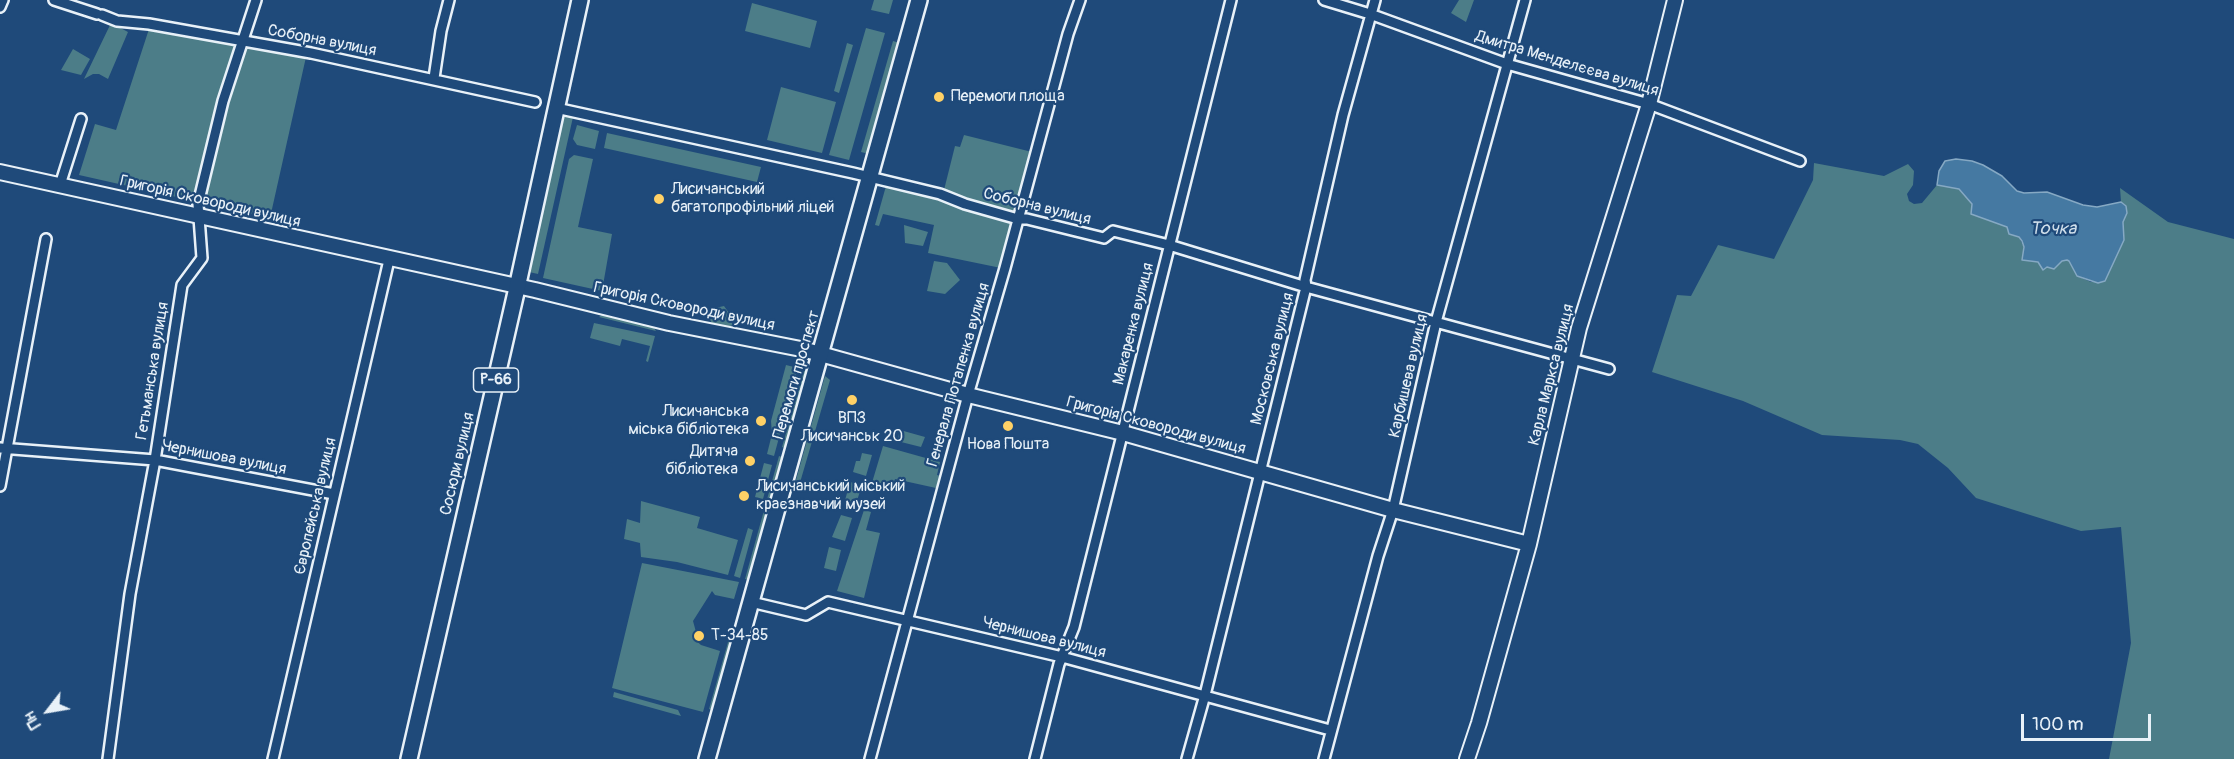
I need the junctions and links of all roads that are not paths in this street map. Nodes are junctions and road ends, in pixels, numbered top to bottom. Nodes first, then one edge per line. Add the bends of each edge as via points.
1 (3, 0) edge
2 (54, 0) edge
3 (256, 0) edge
4 (449, 0) edge
5 (580, 0) edge
6 (919, 0) edge
7 (1080, 0) edge
8 (1231, 0) edge
9 (1324, 0) edge
10 (1375, 0) edge
11 (1525, 0) edge
12 (1675, 0) edge
13 (0, 7) edge
14 (1370, 14) junction
15 (243, 40) junction
16 (1507, 64) junction
17 (434, 78) junction
18 (536, 102) dead end
19 (1649, 104) junction
20 (556, 108) junction
21 (81, 119) dead end
22 (1800, 161) dead end
23 (0, 172) edge
24 (870, 178) junction
25 (60, 185) junction
26 (198, 216) junction
27 (1018, 219) junction
28 (46, 239) dead end
29 (1169, 245) junction
30 (389, 260) junction
31 (1306, 287) junction
32 (517, 288) junction
33 (1436, 322) junction
34 (821, 355) junction
35 (1571, 358) junction
36 (1609, 369) dead end
37 (968, 395) junction
38 (1123, 433) junction
39 (4, 448) edge
40 (155, 460) junction
41 (1260, 472) junction
42 (0, 486) edge
43 (334, 494) junction
44 (1393, 510) junction
45 (1529, 544) junction
46 (751, 602) junction
47 (908, 620) junction
48 (1062, 657) junction
49 (1205, 695) junction
50 (1330, 730) junction
51 (108, 759) edge
52 (273, 759) edge
53 (409, 759) edge
54 (707, 759) edge
55 (870, 759) edge
56 (1035, 759) edge
57 (1187, 759) edge
58 (1324, 759) edge
59 (1467, 759) edge

1 - 13 street
2 - 15 street, Соборна вулиця via 117,21
3 - 15 street, Гетьманська вулиця
4 - 17 street
5 - 20 main road, Сосюри вулиця / Р-66
6 - 24 main road, Перемоги проспект
7 - 27 street, Генерала Потапенка вулиця
8 - 29 street, Макаренка вулиця
9 - 14 street, Дмитра Менделєєва вулиця
10 - 14 street, Московська вулиця
11 - 16 street, Карбишева вулиця
12 - 19 street, Карла Маркса вулиця
14 - 16 street, Дмитра Менделєєва вулиця
14 - 31 street, Московська вулиця via 1343,115
15 - 17 street, Соборна вулиця
15 - 26 street, Гетьманська вулиця via 223,101
16 - 19 street, Дмитра Менделєєва вулиця
16 - 33 street, Карбишева вулиця
17 - 18 street, Соборна вулиця
19 - 22 street, Дмитра Менделєєва вулиця
19 - 35 street, Карла Маркса вулиця
20 - 24 street, Соборна вулиця
20 - 32 main road, Сосюри вулиця / Р-66
21 - 25 street
23 - 25 street, Григорія Сковороди вулиця
24 - 27 street, Соборна вулиця via 940,194
24 - 34 main road, Перемоги проспект
25 - 26 street, Григорія Сковороди вулиця
26 - 30 street, Григорія Сковороди вулиця
26 - 40 street, Гетьманська вулиця via 202,258 182,285
27 - 29 street, Соборна вулиця via 1104,238 1113,231
27 - 37 street, Генерала Потапенка вулиця
28 - 39 street
29 - 31 street, Соборна вулиця
29 - 38 street, Макаренка вулиця
30 - 32 street, Григорія Сковороди вулиця
30 - 43 street, Європейська вулиця
31 - 33 street, Соборна вулиця
31 - 41 street, Московська вулиця
32 - 34 street, Григорія Сковороди вулиця
32 - 53 main road, Сосюри вулиця / Р-66
33 - 35 street, Соборна вулиця
33 - 44 street, Карбишева вулиця
34 - 37 street, Григорія Сковороди вулиця
34 - 46 main road, Перемоги проспект
35 - 36 street, Соборна вулиця
35 - 45 street, Карла Маркса вулиця
37 - 38 street, Григорія Сковороди вулиця
37 - 47 street, Генерала Потапенка вулиця
38 - 41 street, Григорія Сковороди вулиця
38 - 48 street, Макаренка вулиця via 1074,627
39 - 40 street, Чернишова вулиця
39 - 42 street
40 - 43 street, Чернишова вулиця
40 - 51 street, Гетьманська вулиця via 130,594
41 - 44 street, Григорія Сковороди вулиця
41 - 49 street, Московська вулиця
43 - 52 street, Європейська вулиця
44 - 45 street, Григорія Сковороди вулиця
44 - 50 street, Карбишева вулиця
45 - 59 street, Карла Маркса вулиця
46 - 47 street, Чернишова вулиця via 806,615 828,602
46 - 54 main road, Перемоги проспект
47 - 48 street, Чернишова вулиця
47 - 55 street, Генерала Потапенка вулиця
48 - 49 street, Чернишова вулиця
48 - 56 street, Макаренка вулиця
49 - 50 street, Чернишова вулиця
49 - 57 street, Московська вулиця
50 - 58 street, Карбишева вулиця

